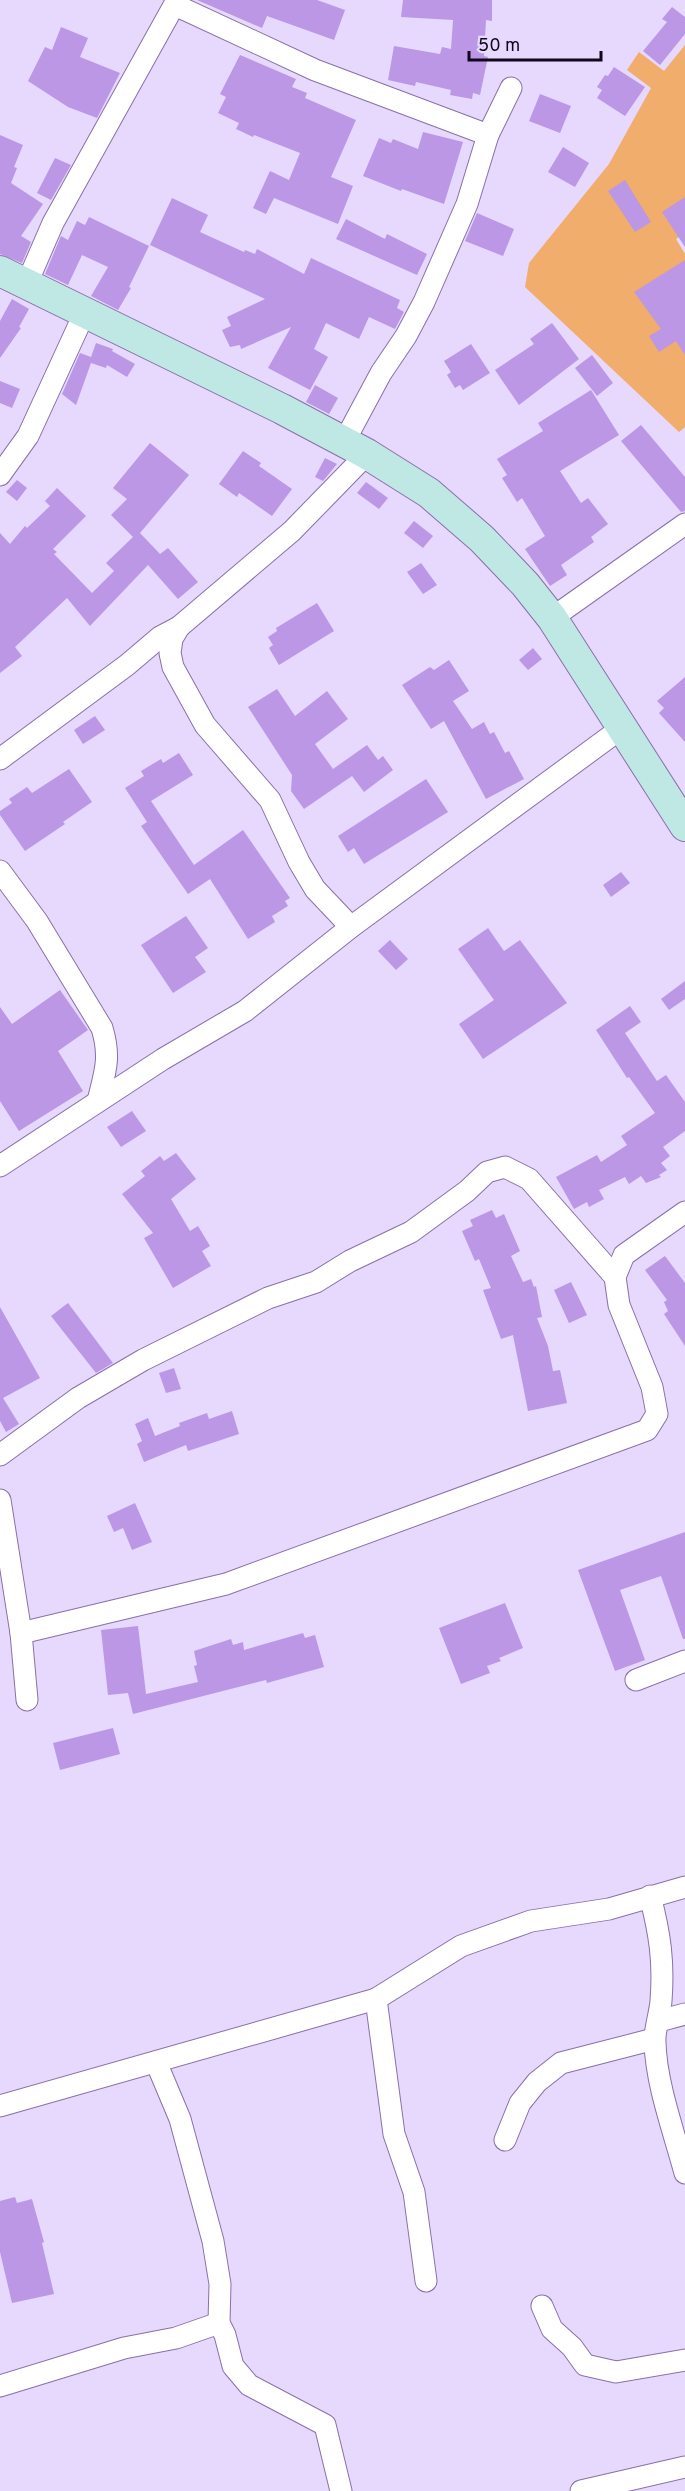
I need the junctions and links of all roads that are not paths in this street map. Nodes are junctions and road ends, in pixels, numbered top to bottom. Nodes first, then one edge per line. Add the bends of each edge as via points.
1 (176, 3) edge
2 (511, 88) dead end
3 (488, 135) junction
4 (0, 271) edge
5 (27, 283) junction
6 (85, 312) junction
7 (356, 448) junction
8 (0, 475) edge
9 (685, 524) edge
10 (552, 618) junction
11 (179, 627) junction
12 (127, 665) junction
13 (173, 668) junction
14 (623, 727) junction
15 (0, 759) edge
16 (685, 826) edge
17 (0, 871) edge
18 (351, 927) junction
19 (98, 1101) junction
20 (0, 1166) edge
21 (685, 1212) edge
22 (615, 1277) junction
23 (0, 1455) edge
24 (0, 1500) edge
25 (9, 1610) edge
26 (21, 1633) junction
27 (685, 1661) edge
28 (636, 1680) dead end
29 (27, 1700) dead end
30 (685, 1887) edge
31 (650, 1896) junction
32 (376, 1999) junction
33 (685, 2014) edge
34 (657, 2030) junction
35 (156, 2062) junction
36 (0, 2106) edge
37 (505, 2140) dead end
38 (685, 2173) edge
39 (426, 2281) dead end
40 (542, 2306) dead end
41 (219, 2323) junction
42 (685, 2360) edge
43 (0, 2386) edge
44 (685, 2467) edge
45 (341, 2491) edge
46 (581, 2491) edge

1 - 3 street via 315,70
1 - 5 street via 52,223
2 - 3 street
3 - 7 street via 467,204 424,302 381,373
4 - 5 street
5 - 6 street
6 - 7 street
6 - 8 street via 28,436
7 - 10 street via 429,494 482,539
7 - 11 street via 292,531
9 - 10 street
10 - 14 street
11 - 12 street via 160,637
11 - 13 street via 172,639
12 - 13 street via 148,661
12 - 15 street
13 - 18 street via 205,725 270,800 315,889
14 - 16 street
14 - 18 street
17 - 19 street via 37,921 102,1028 108,1047
18 - 19 street via 245,1011
19 - 20 street
21 - 22 street via 624,1255
22 - 23 street via 529,1179 505,1167 487,1172 411,1232 316,1282 268,1298 143,1360 78,1398
22 - 26 street via 619,1305 652,1387 657,1414 648,1430 226,1584
24 - 25 street
25 - 26 street
26 - 29 street
27 - 28 street
30 - 31 street
31 - 32 street via 609,1909 531,1921 461,1946
31 - 34 street via 662,1949
32 - 35 street
32 - 39 street via 394,2134 414,2192
33 - 34 street
34 - 37 street via 561,2063 537,2082 520,2103
34 - 38 street via 657,2065
35 - 36 street
35 - 41 street via 180,2119 213,2241 220,2284
40 - 42 street via 552,2329 585,2365 616,2372
41 - 43 street
41 - 45 street via 233,2366 249,2385 325,2426
44 - 46 street

